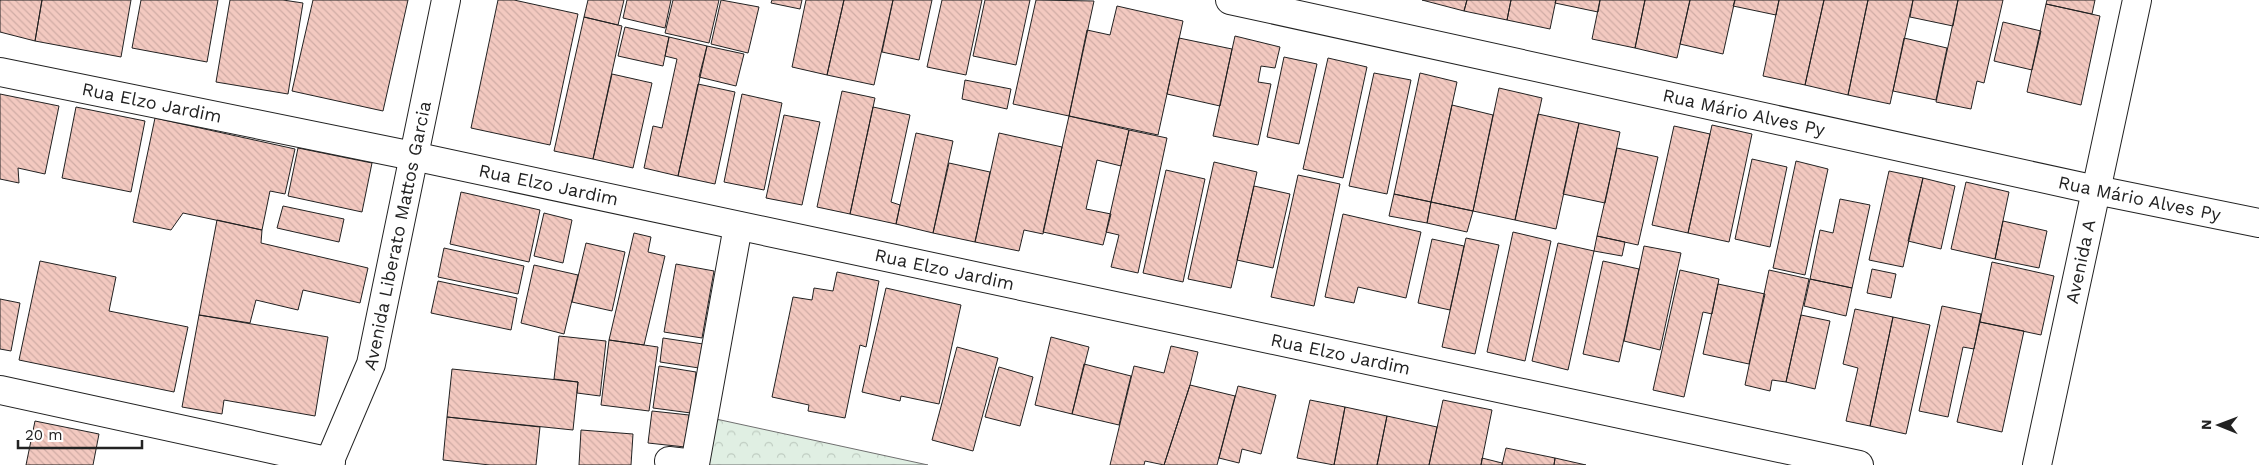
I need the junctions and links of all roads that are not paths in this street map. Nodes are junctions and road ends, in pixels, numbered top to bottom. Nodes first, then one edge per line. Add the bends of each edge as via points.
1 (446, 0) edge
2 (1230, 0) edge
3 (2137, 0) edge
4 (0, 72) edge
5 (413, 156) junction
6 (2096, 190) junction
7 (2259, 223) edge
8 (738, 226) junction
9 (0, 390) edge
10 (669, 462) dead end
11 (331, 464) edge
12 (1859, 465) edge
13 (2037, 465) edge

1 - 5 street, Avenida Liberato Mattos Garcia
2 - 6 street, Rua Mário Alves Py
3 - 6 street, Avenida A
4 - 5 street, Rua Elzo Jardim
5 - 8 street, Rua Elzo Jardim
5 - 11 street, Avenida Liberato Mattos Garcia via 371,364
6 - 7 street, Rua Mário Alves Py
6 - 13 street, Avenida A
8 - 10 street via 695,464
8 - 12 street, Rua Elzo Jardim
9 - 11 street

